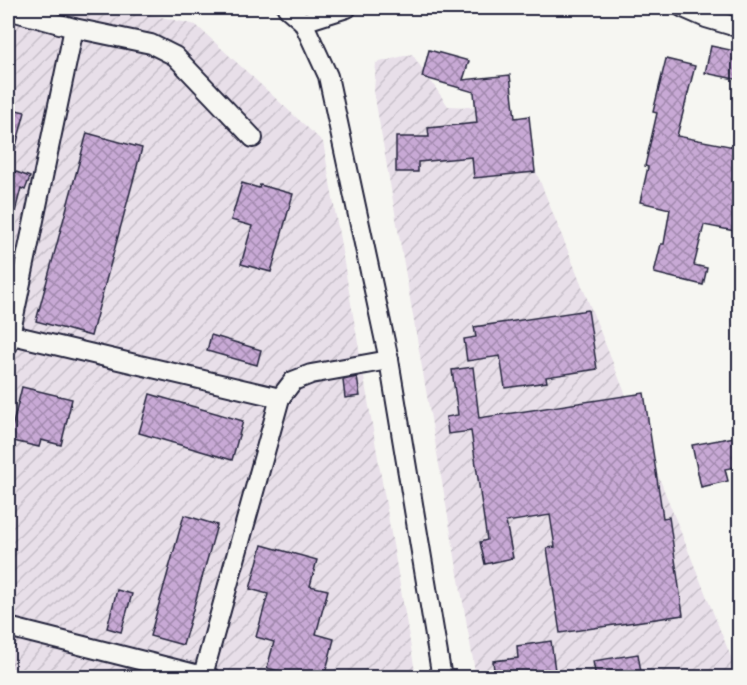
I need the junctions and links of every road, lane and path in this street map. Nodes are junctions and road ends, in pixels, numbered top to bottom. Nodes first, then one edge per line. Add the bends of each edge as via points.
1 (287, 8) edge
2 (347, 8) edge
3 (683, 8) edge
4 (8, 10) edge
5 (303, 22) junction
6 (74, 28) junction
7 (740, 28) edge
8 (253, 138) dead end
9 (8, 338) edge
10 (388, 360) junction
11 (280, 398) junction
12 (8, 627) edge
13 (207, 676) edge
14 (442, 678) edge

1 - 5 street
2 - 5 street
3 - 7 street
4 - 6 street
5 - 10 street via 328,76
6 - 8 street via 151,44 175,56
6 - 9 street
9 - 11 street
10 - 11 street via 311,374 293,381
10 - 14 street
11 - 13 street
12 - 13 street

